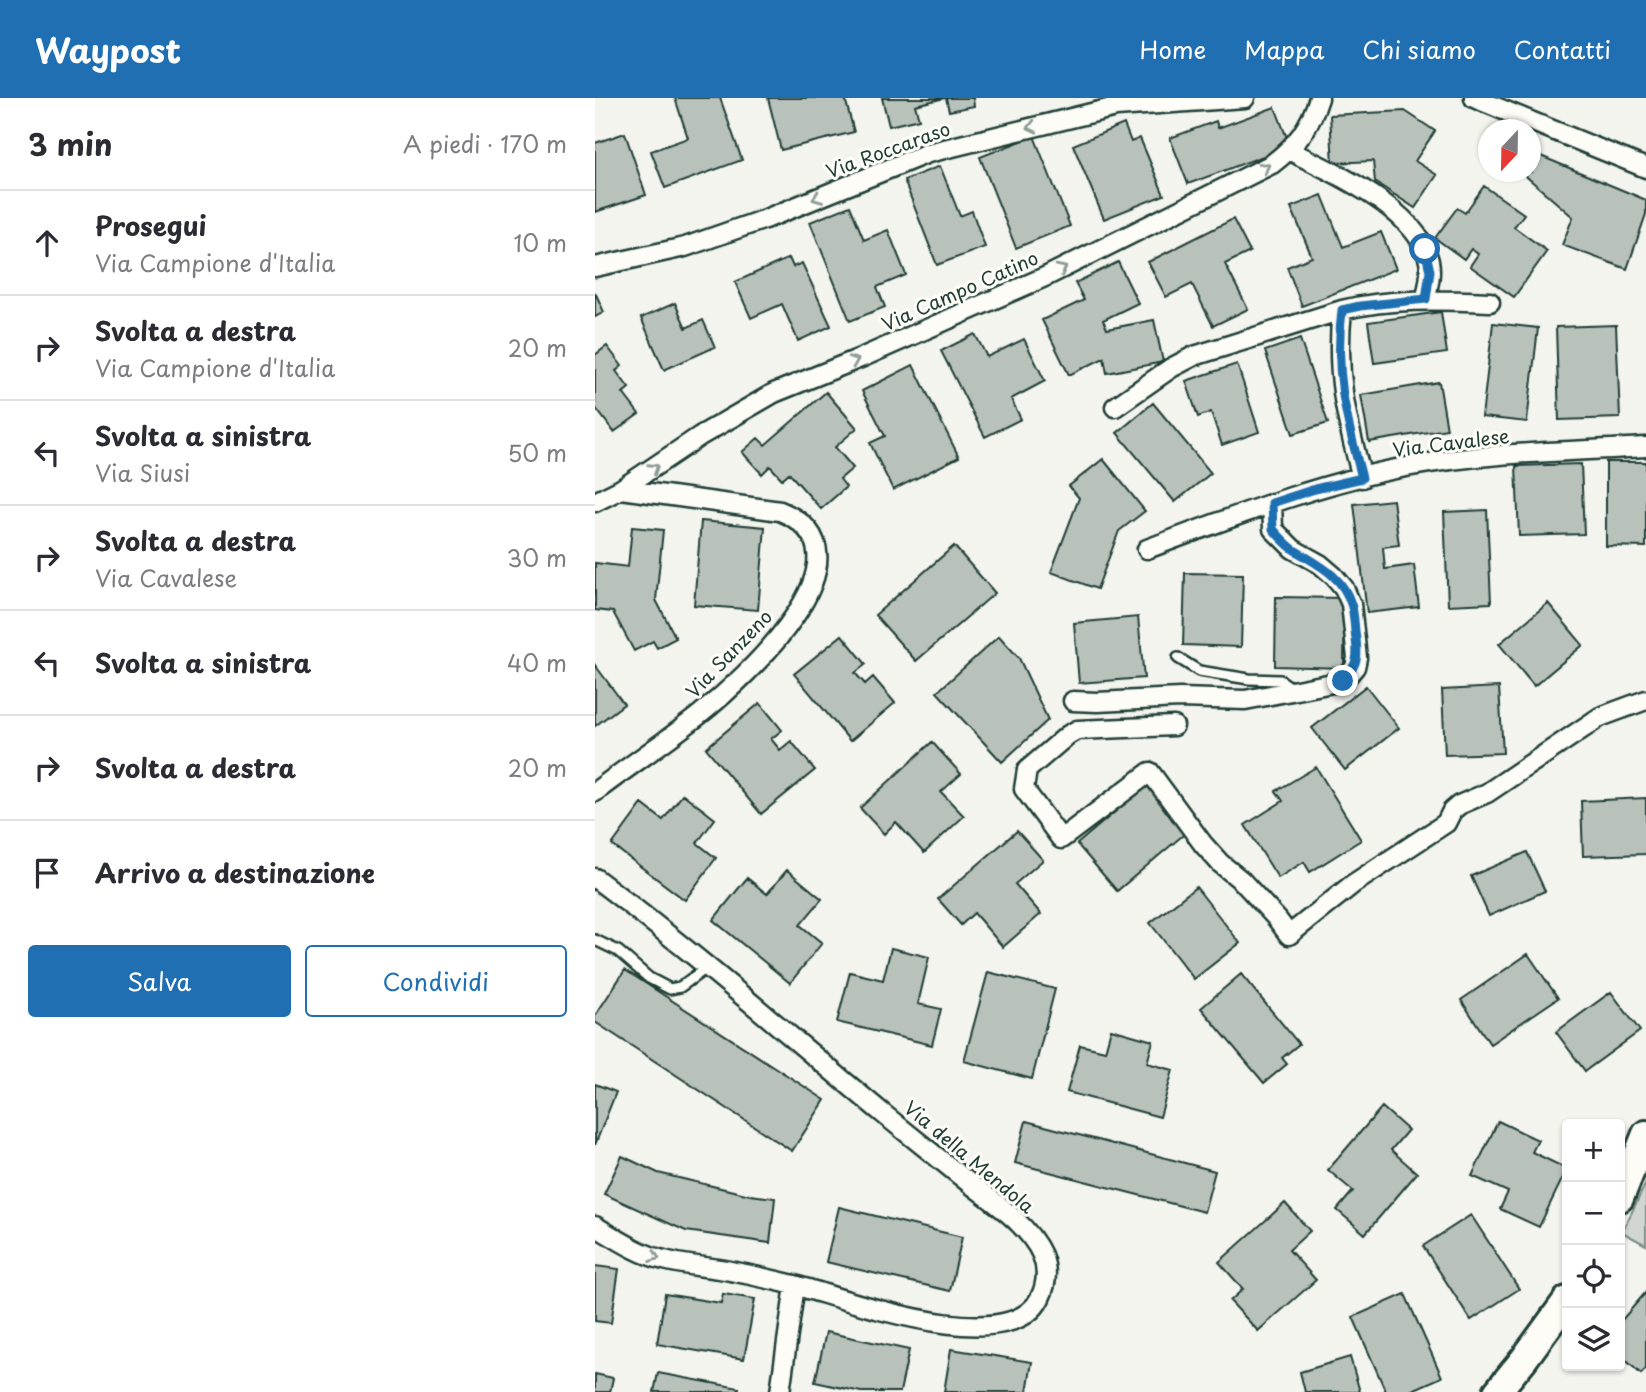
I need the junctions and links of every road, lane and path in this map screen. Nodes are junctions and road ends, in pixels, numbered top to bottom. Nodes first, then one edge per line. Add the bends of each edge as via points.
1 (1245, 98) edge
2 (1319, 98) edge
3 (1474, 98) edge
4 (1290, 150) junction
5 (1646, 168) edge
6 (595, 267) edge
7 (1426, 299) junction
8 (1490, 302) dead end
9 (1342, 310) junction
10 (1115, 407) dead end
11 (1646, 447) edge
12 (1362, 478) junction
13 (621, 489) junction
14 (595, 502) edge
15 (1272, 503) junction
16 (1147, 549) dead end
17 (1178, 658) dead end
18 (1298, 691) junction
19 (1646, 700) edge
20 (1073, 701) dead end
21 (1174, 726) dead end
22 (595, 792) edge
23 (595, 878) edge
24 (595, 940) edge
25 (709, 966) junction
26 (1646, 1134) edge
27 (1625, 1186) edge
28 (595, 1226) edge
29 (795, 1285) junction
30 (1562, 1307) edge
31 (780, 1392) edge
32 (1497, 1392) edge

1 -> 6 street, Via Roccaraso via 1116,107 928,153 697,243
2 - 4 street, Via Campo Catino via 1310,124
3 - 5 street
4 - 7 street via 1369,192 1412,230 1425,249 1430,271
13 -> 4 street, Via Campo Catino via 774,393 1047,276 1213,195
7 - 8 street
7 - 9 street
9 - 10 street via 1194,356
9 - 12 street via 1341,394
11 - 12 street, Via Cavalese via 1450,460
12 - 15 street, Via Cavalese
13 - 14 street, Via Campo Catino
13 - 22 street, Via Sanzeno via 780,511 813,535 818,563 801,607 751,666 699,715
15 - 16 street, Via Cavalese
15 - 18 street via 1273,529 1344,587 1357,646 1355,667 1343,681
17 - 18 lane via 1199,671 1280,680
18 - 20 street via 1245,700
19 - 21 street via 1601,717 1487,793 1459,805 1446,822 1353,884 1289,935 1203,844 1150,772 1061,839 1024,789 1027,770 1072,732
23 - 25 street, Via della Mendola
24 - 25 lane via 670,989
25 - 29 street, Via della Mendola via 1018,1223 1043,1257 1046,1282 1029,1311 993,1325 968,1326 912,1319
26 - 27 street
28 -> 29 street, Via della Mendola via 663,1260
29 - 31 street
30 - 32 street

